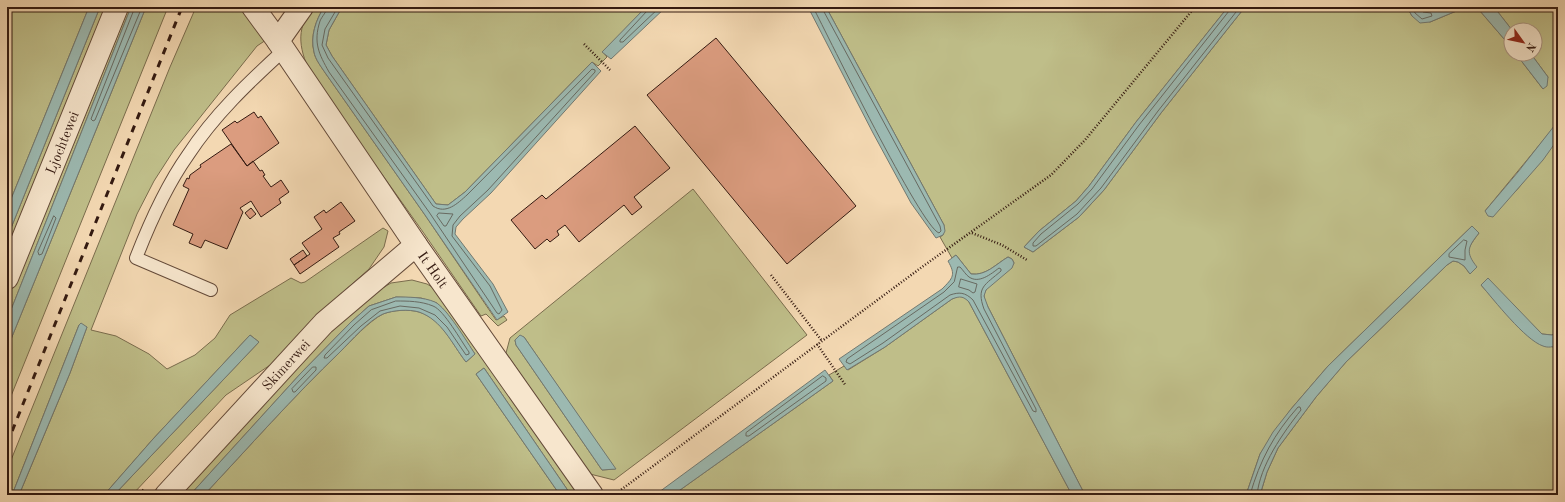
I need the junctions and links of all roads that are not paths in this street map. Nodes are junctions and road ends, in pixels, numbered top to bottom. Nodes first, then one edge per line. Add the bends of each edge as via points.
1 (117, 7) edge
2 (253, 7) edge
3 (302, 7) edge
4 (281, 45) junction
5 (416, 245) junction
6 (7, 278) edge
7 (211, 290) dead end
8 (166, 495) edge
9 (592, 495) edge

1 - 6 street, Ljochtewei
2 - 4 street, It Holt
3 - 4 street
4 - 5 street, It Holt
4 - 7 lane via 188,154 151,220 136,258
5 - 8 street, Skimerwei via 324,323
5 - 9 street, It Holt

